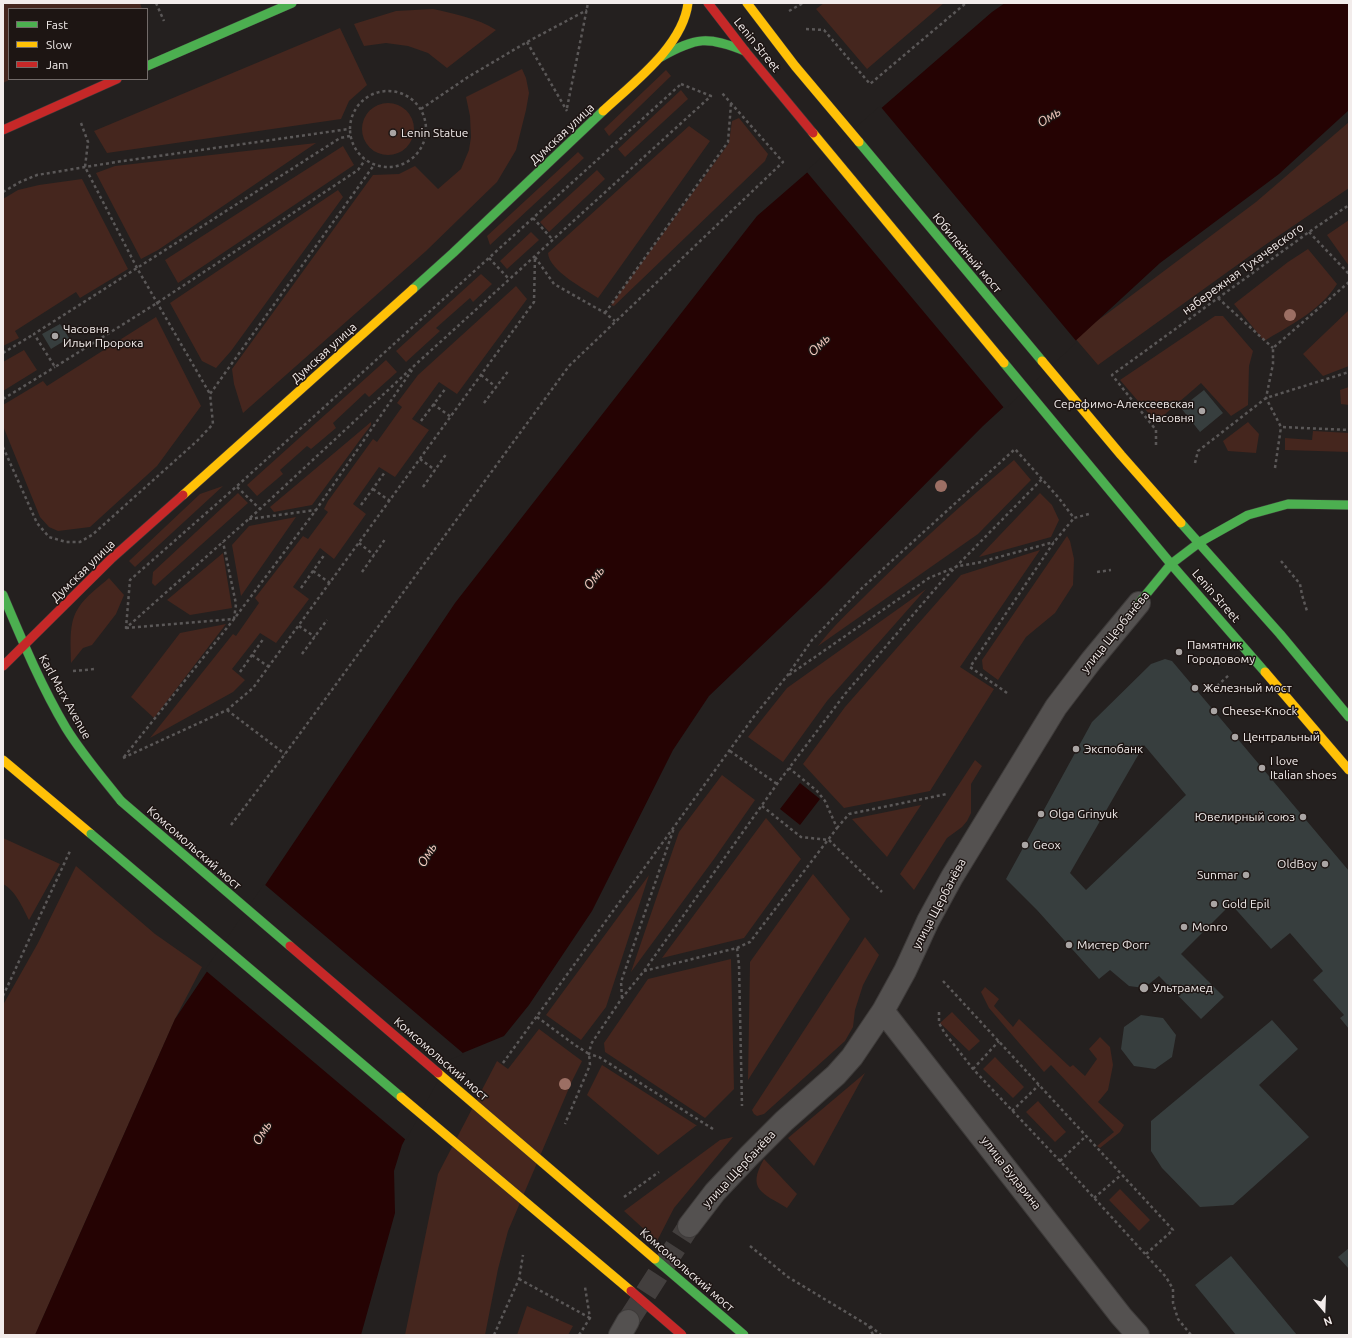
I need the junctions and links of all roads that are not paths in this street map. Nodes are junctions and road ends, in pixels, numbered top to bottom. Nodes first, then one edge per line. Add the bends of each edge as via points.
1 (292, 3) edge
2 (688, 3) edge
3 (708, 3) edge
4 (747, 3) edge
5 (745, 51) junction
6 (660, 57) junction
7 (148, 66) edge
8 (795, 66) joint
9 (115, 80) edge
10 (3, 130) edge
11 (1121, 455) joint
12 (1349, 504) edge
13 (1200, 542) junction
14 (1171, 564) junction
15 (3, 595) edge
16 (1139, 602) joint
17 (24, 646) junction
18 (3, 666) edge
19 (1349, 717) edge
20 (3, 760) edge
21 (1349, 770) edge
22 (121, 801) joint
23 (883, 1011) junction
24 (689, 1226) tunnel mouth
25 (682, 1335) edge
26 (744, 1335) edge
27 (1138, 1335) edge

1 - 7 main road
2 - 6 main road via 684,23
3 - 5 main road, Lenin Street
4 - 8 main road, Lenin Street
5 - 6 main road via 720,41 707,40 682,46
5 - 14 main road, Lenin Street
6 - 17 main road, Думская улица via 453,253 112,559
8 - 11 main road, Юбилейный мост
9 - 10 main road
11 - 13 main road, Lenin Street
12 - 13 main road, улица Щербанёва via 1288,504 1248,514
13 - 14 main road, улица Щербанёва
13 - 19 main road, Lenin Street
14 - 16 main road, улица Щербанёва
14 - 21 main road, Lenin Street
15 - 17 main road, Karl Marx Avenue
16 - 23 street, улица Щербанёва via 1056,707 952,877
17 - 18 main road, Думская улица
17 - 22 main road, Karl Marx Avenue via 67,728 97,772
20 - 25 main road, bridge
22 - 26 main road, Комсомольский мост, bridge
23 - 24 street, улица Щербанёва via 847,1063 754,1151 715,1192
23 - 27 street, улица Бударина

